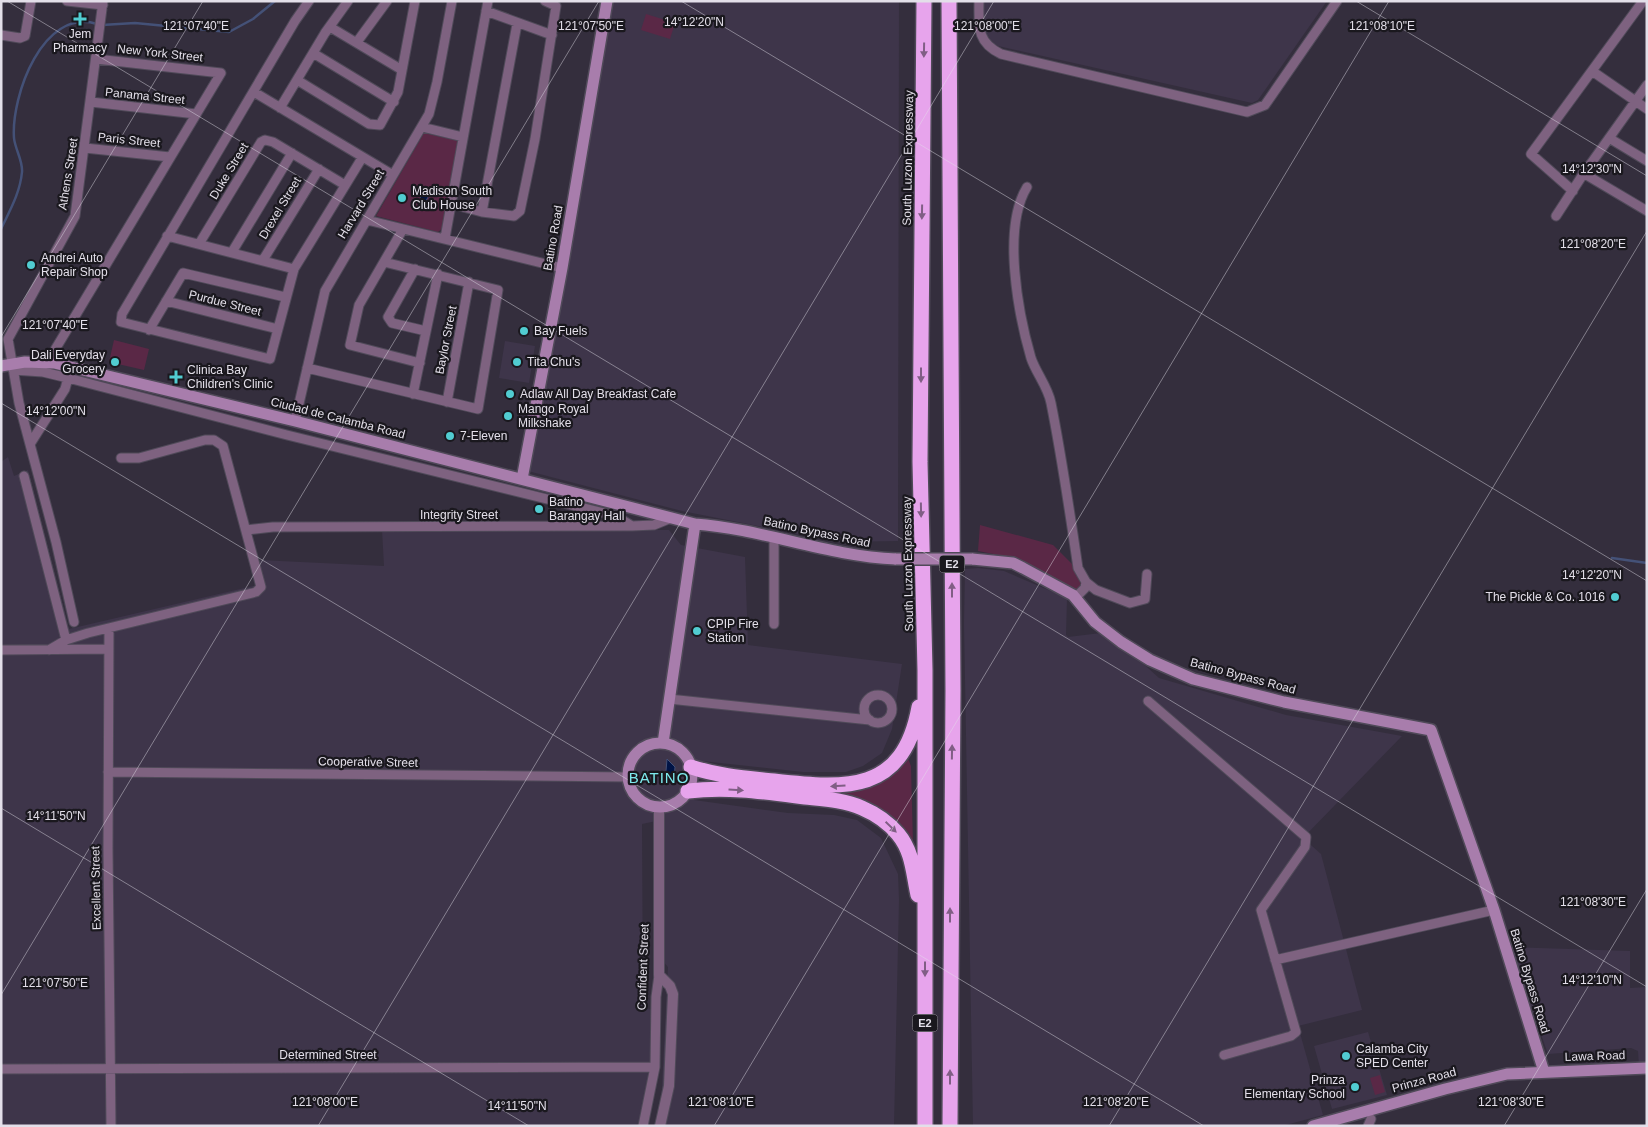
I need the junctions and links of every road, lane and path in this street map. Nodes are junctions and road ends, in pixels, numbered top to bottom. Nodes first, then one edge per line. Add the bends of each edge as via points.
1 (30, 1) edge
2 (67, 1) edge
3 (309, 1) edge
4 (348, 1) edge
5 (387, 1) edge
6 (415, 1) edge
7 (452, 1) edge
8 (488, 1) edge
9 (545, 1) edge
10 (607, 1) edge
11 (924, 1) edge
12 (949, 1) edge
13 (979, 1) edge
14 (1337, 1) edge
15 (1643, 1) edge
16 (103, 3) edge
17 (486, 11) junction
18 (517, 24) junction
19 (330, 26) junction
20 (1, 35) edge
21 (552, 35) junction
22 (357, 42) junction
23 (313, 53) junction
24 (96, 59) junction
25 (402, 70) junction
26 (1592, 71) junction
27 (297, 80) junction
28 (1647, 86) edge
29 (254, 92) junction
30 (91, 102) junction
31 (394, 102) junction
32 (1635, 102) junction
33 (280, 108) junction
34 (1647, 109) edge
35 (196, 114) junction
36 (422, 127) junction
37 (463, 137) junction
38 (1609, 138) junction
39 (85, 148) junction
40 (292, 153) junction
41 (170, 157) junction
42 (362, 158) junction
43 (1647, 160) edge
44 (319, 169) junction
45 (1583, 173) junction
46 (392, 175) junction
47 (345, 185) junction
48 (1026, 187) dead end
49 (1573, 191) junction
50 (452, 204) junction
51 (1647, 211) edge
52 (482, 212) junction
53 (1556, 216) dead end
54 (367, 220) junction
55 (403, 229) junction
56 (167, 236) junction
57 (445, 238) junction
58 (199, 244) junction
59 (232, 252) junction
60 (263, 260) junction
61 (384, 262) junction
62 (562, 268) junction
63 (294, 269) junction
64 (416, 269) junction
65 (438, 274) junction
66 (469, 282) junction
67 (285, 297) junction
68 (166, 301) junction
69 (278, 329) junction
70 (150, 330) junction
71 (426, 331) junction
72 (53, 353) dead end
73 (420, 363) junction
74 (9, 366) edge
75 (307, 368) junction
76 (68, 378) junction
77 (413, 394) junction
78 (447, 402) junction
79 (296, 421) junction
80 (30, 444) junction
81 (121, 458) dead end
82 (24, 476) dead end
83 (522, 479) junction
84 (672, 518) junction
85 (695, 524) junction
86 (632, 526) junction
87 (246, 530) junction
88 (774, 538) junction
89 (1147, 574) dead end
90 (1086, 582) junction
91 (1072, 595) junction
92 (74, 622) dead end
93 (774, 624) dead end
94 (109, 629) junction
95 (66, 640) junction
96 (109, 649) junction
97 (1, 650) edge
98 (49, 650) junction
99 (925, 670) junction
100 (668, 699) junction
101 (1148, 701) dead end
102 (870, 720) dead end
103 (663, 743) junction
104 (691, 767) junction
105 (108, 772) junction
106 (628, 777) junction
107 (688, 791) junction
108 (659, 807) junction
109 (1494, 910) junction
110 (926, 920) junction
111 (1275, 960) junction
112 (659, 975) junction
113 (1224, 1055) dead end
114 (655, 1067) junction
115 (110, 1068) junction
116 (1647, 1068) edge
117 (1, 1069) edge
118 (1544, 1072) junction
119 (111, 1126) edge
120 (643, 1126) edge
121 (660, 1126) edge
122 (925, 1126) edge
123 (950, 1126) edge
124 (1313, 1126) edge

1 - 20 street via 25,36
2 - 16 street
3 - 29 street
4 - 19 street
5 - 22 street
6 - 25 street
7 - 36 street, Harvard Street via 432,103
8 - 17 street
9 - 21 street via 556,6
10 - 62 main road, Batino Road
11 -> 99 highway, South Luzon Expressway / E2 via 920,462
123 -> 12 highway, E2 via 953,671
13 - 14 street via 982,38 990,48 1002,54 1247,112 1264,105
15 - 26 street
16 - 24 street, Athens Street
17 - 18 street
17 - 37 street
18 - 21 street
18 - 52 street
19 - 22 street
19 - 23 street
21 - 52 street via 520,211 514,216
22 - 25 street
23 - 27 street
23 - 31 street
24 - 30 street, Athens Street
24 - 35 street, New York Street via 221,73
25 - 31 street
26 - 32 street
26 - 49 street via 1531,154
27 - 31 street via 376,126 380,125
27 - 33 street
28 - 32 street
29 - 33 street
29 - 56 street
30 - 35 street, Panama Street
30 - 39 street, Athens Street
32 - 34 street
32 - 38 street
33 - 42 street
35 - 41 street
36 - 37 street
36 - 46 street, Harvard Street
37 - 50 street
38 - 43 street
38 - 45 street
39 - 41 street, Paris Street
39 - 74 street, Athens Street via 75,216 10,333
40 - 44 street, Duke Street
40 - 58 street, Duke Street via 273,142 262,142
40 - 59 street
41 - 72 street
42 - 46 street
42 - 47 street
44 - 47 street, Duke Street
44 - 60 street, Drexel Street
45 - 49 street
45 - 51 street
46 - 54 street, Harvard Street
47 - 63 street
48 - 90 street via 1014,220 1014,264 1031,358 1050,400 1078,568
49 - 53 street
50 - 52 street
50 - 57 street
54 - 55 street
54 - 75 street, Harvard Street via 325,292
55 - 57 street
55 - 61 street
56 - 58 street
56 - 70 street via 122,314 121,322
57 - 62 street
58 - 59 street
59 - 60 street
60 - 63 street
61 - 64 street
61 - 73 street via 358,305 350,344
62 - 83 main road, Batino Road
63 - 67 street
64 - 65 street
64 - 71 street via 388,317 392,323
65 - 66 street
65 - 71 street
66 - 78 street, Baylor Street
66 - 78 street via 498,290 478,409
67 - 68 street via 183,273
67 - 69 street
68 - 69 street, Purdue Street
68 - 70 street
69 - 70 street via 270,358
71 - 73 street
73 - 77 street
74 - 76 street
74 - 79 main road, Ciudad de Calamba Road via 39,361 54,363
74 - 80 street, Athens Street
75 - 77 street
75 - 79 street, Harvard Street
76 - 80 street via 65,389
76 - 86 street via 616,516
77 - 78 street
79 - 83 main road, Ciudad de Calamba Road
80 - 92 street, Athens Street
81 - 87 street via 139,458 214,440 224,446
82 - 95 street
83 - 84 main road, Ciudad de Calamba Road
84 - 85 main road, Batino Bypass Road
84 - 86 street, Integrity Street via 654,525
85 - 88 main road, Batino Bypass Road via 721,526
85 - 100 main road
86 - 87 street, Integrity Street via 273,527
87 - 94 street via 261,587 256,592
88 - 91 main road, Batino Bypass Road, bridge via 846,555 1013,563
88 - 93 street
89 - 90 street via 1145,599 1130,603 1096,590
90 - 91 street via 1086,588 1078,595
91 - 109 main road, Batino Bypass Road via 1095,622 1121,642 1150,660 1193,679 1284,702 1431,730
94 - 95 street
94 - 96 street, Excellent Street
95 - 98 street
96 - 98 street
96 - 105 street, Excellent Street
97 - 98 street
99 -> 104 highway via 909,741 889,768 871,779 851,785 812,785 716,776
99 - 110 highway, South Luzon Expressway / E2
100 - 102 street
100 - 103 main road
101 - 111 street via 1306,838 1305,847 1261,910
103 - 104 main road via 681,751
103 - 106 main road via 649,745 637,752 630,764
104 - 107 main road
105 - 106 street, Cooperative Street
105 - 115 street, Excellent Street
106 - 108 main road via 634,795 641,802
107 - 108 main road via 676,803
107 -> 110 highway via 714,788 836,800 874,814 889,824 909,852
108 - 112 street, Confident Street
109 - 111 street
109 - 118 main road, Batino Bypass Road
110 -> 122 highway, South Luzon Expressway / E2
111 - 113 street via 1296,1032
112 - 114 street, Confident Street
112 - 121 street via 673,994 669,1086
114 - 115 street, Determined Street
114 - 120 street, Confident Street
115 - 117 street, Determined Street
115 - 119 street, Excellent Street
116 - 118 main road, Lawa Road
118 - 124 main road, Prinza Road via 1482,1079

